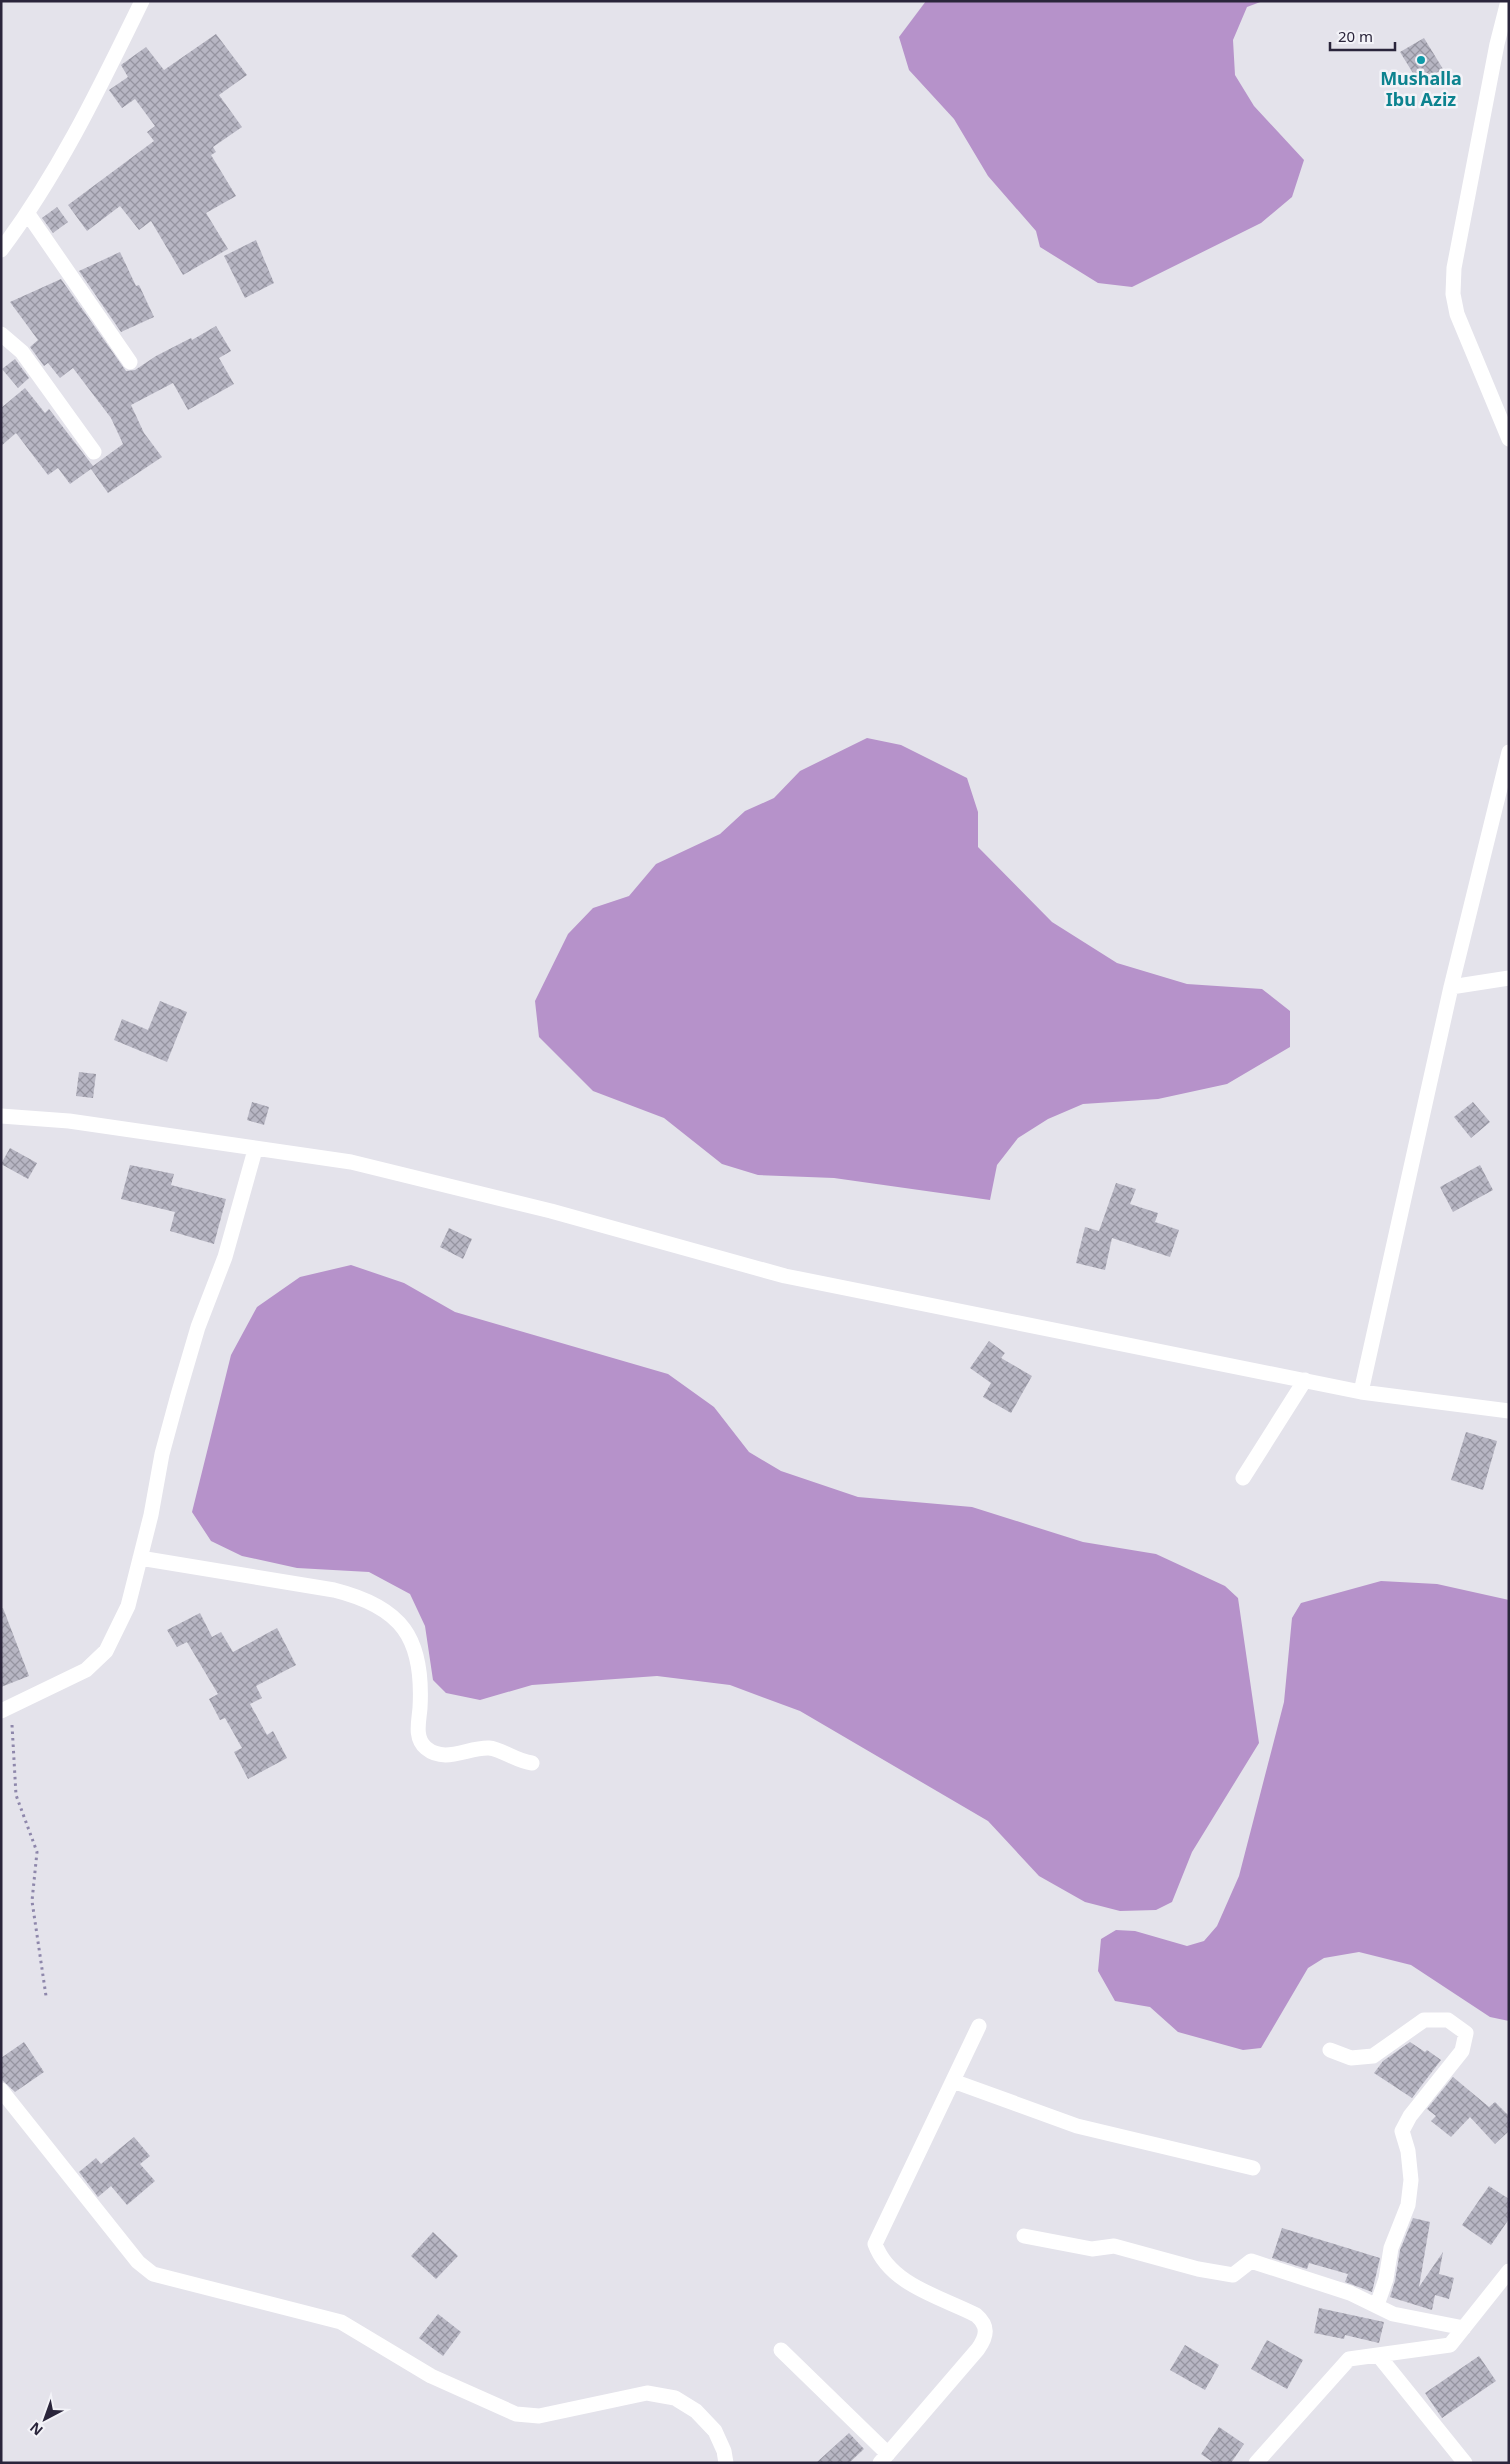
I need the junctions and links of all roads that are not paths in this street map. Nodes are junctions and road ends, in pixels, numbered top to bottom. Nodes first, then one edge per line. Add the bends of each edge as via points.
1 (142, 1) edge
2 (1508, 1) edge
3 (28, 214) junction
4 (1, 250) edge
5 (1, 334) edge
6 (130, 362) dead end
7 (1509, 439) edge
8 (94, 452) dead end
9 (1509, 752) edge
10 (1509, 978) edge
11 (1451, 987) junction
12 (1, 1116) edge
13 (255, 1150) junction
14 (1304, 1380) junction
15 (1361, 1392) junction
16 (1509, 1411) edge
17 (1243, 1478) dead end
18 (140, 1558) junction
19 (6, 1709) edge
20 (532, 1763) dead end
21 (979, 2026) dead end
22 (1330, 2050) dead end
23 (953, 2081) junction
24 (1, 2090) edge
25 (1253, 2168) dead end
26 (1024, 2236) dead end
27 (1509, 2271) edge
28 (1377, 2305) junction
29 (1464, 2328) junction
30 (781, 2350) dead end
31 (1378, 2355) junction
32 (884, 2458) edge
33 (726, 2463) edge
34 (1256, 2463) edge
35 (1465, 2463) edge

1 - 3 street via 89,110
2 - 7 street via 1454,268 1453,294 1464,334
3 - 4 street
3 - 6 street
5 - 8 street via 22,352
9 - 11 street
10 - 11 street
11 - 15 street
12 - 13 street via 69,1122
13 - 14 street via 351,1162 552,1211 785,1276
13 - 18 street via 225,1257 198,1327 178,1395
14 - 15 street
14 - 17 street
15 - 16 street
18 - 19 street via 128,1606 106,1651 86,1670
18 - 20 street via 334,1590 375,1603 408,1633 417,1655 418,1731 426,1748 443,1755 489,1748 518,1761
21 - 23 street
22 - 28 street via 1351,2058 1373,2056 1424,2020 1448,2020 1466,2033 1462,2051 1410,2116 1402,2132 1411,2180 1408,2204 1391,2248
23 - 25 street via 1077,2126
23 - 32 street via 875,2244 879,2255 908,2283 976,2315 985,2322 987,2332 978,2349
24 - 33 street via 138,2262 153,2274 341,2322 431,2376 507,2412 538,2416 647,2394 675,2398 696,2411 715,2431
26 - 28 street via 1092,2249 1114,2246 1233,2275 1251,2261
27 - 29 street
28 - 29 street via 1393,2314
29 - 31 street via 1450,2345
30 - 32 street
31 - 34 street via 1349,2359
31 - 35 street

